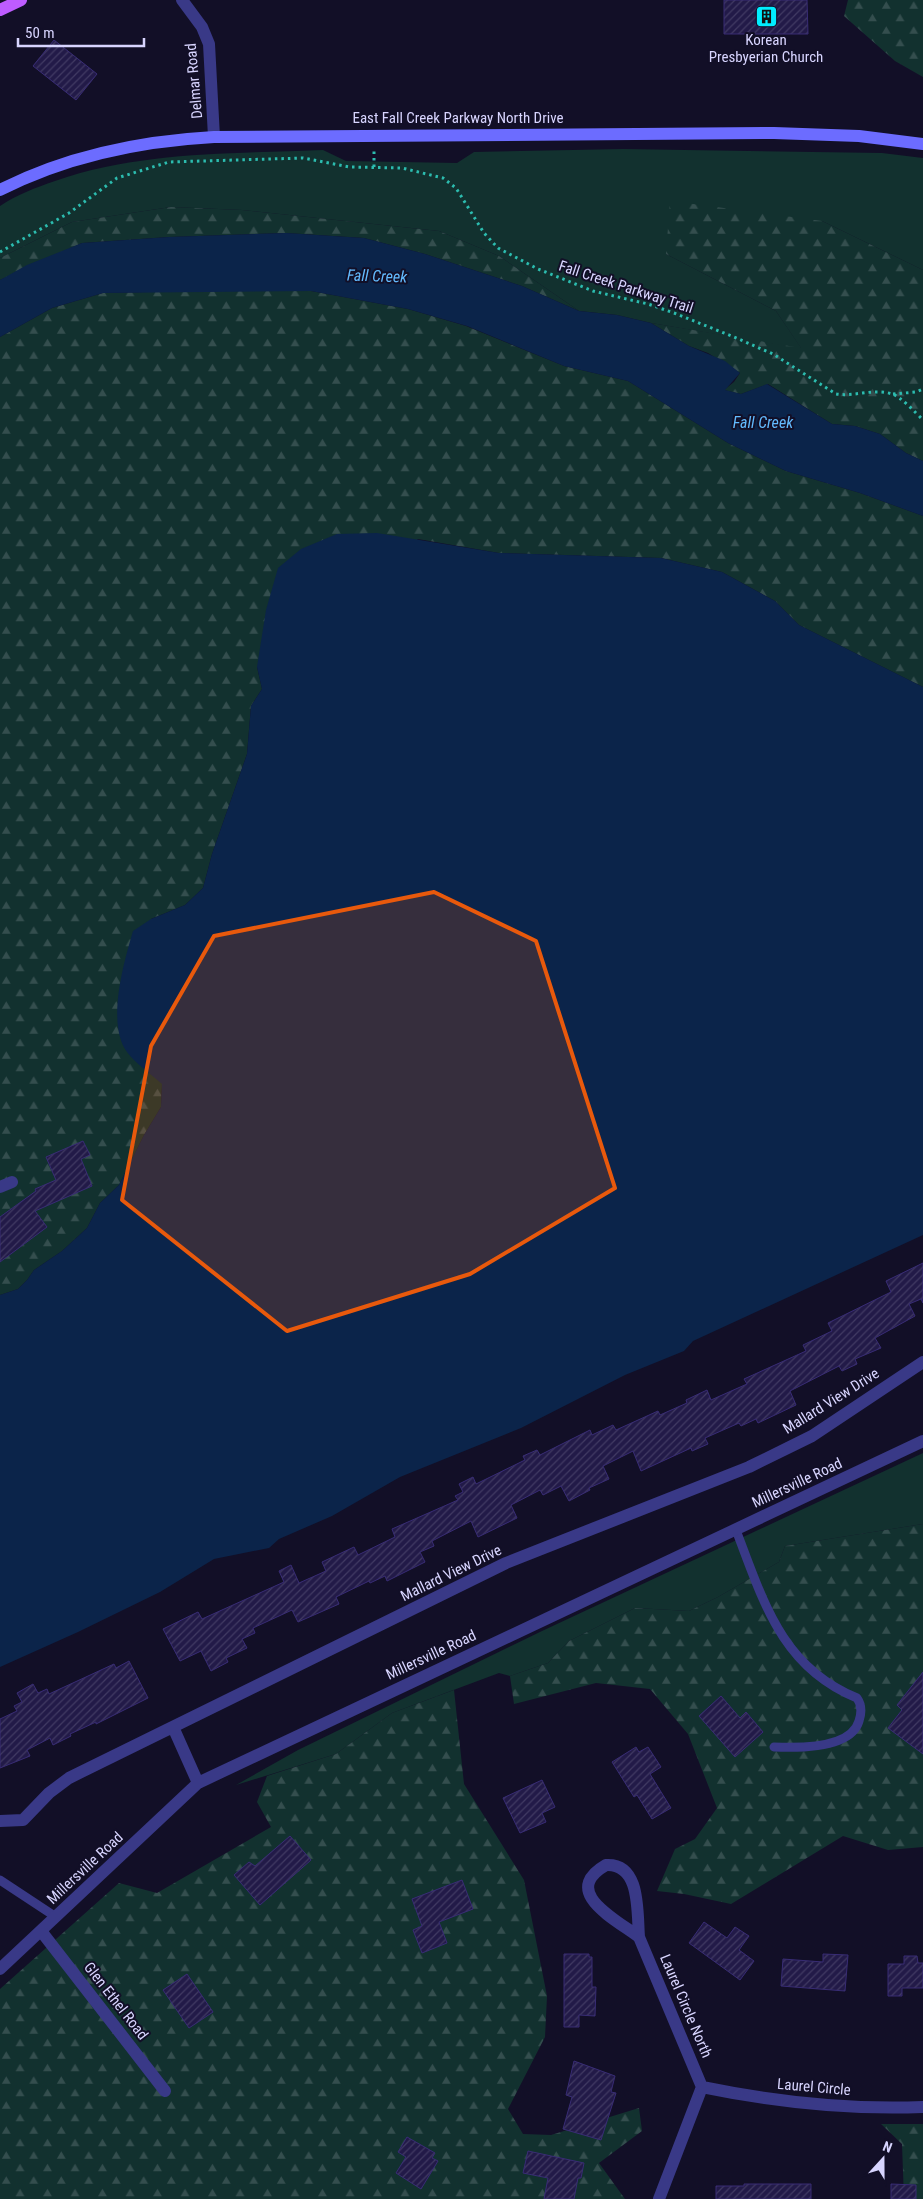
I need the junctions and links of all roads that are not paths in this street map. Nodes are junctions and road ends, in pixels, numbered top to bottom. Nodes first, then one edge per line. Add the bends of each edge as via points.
1 (21, 0) edge
2 (182, 0) edge
3 (0, 10) edge
4 (214, 137) junction
5 (923, 144) edge
6 (0, 190) edge
7 (12, 1182) dead end
8 (0, 1188) edge
9 (923, 1362) edge
10 (923, 1441) edge
11 (736, 1530) junction
12 (173, 1727) junction
13 (774, 1747) dead end
14 (198, 1783) junction
15 (0, 1821) edge
16 (0, 1880) edge
17 (56, 1917) junction
18 (41, 1931) junction
19 (639, 1937) junction
20 (0, 1970) edge
21 (702, 2087) junction
22 (165, 2091) dead end
23 (923, 2107) edge
24 (659, 2199) edge

1 - 3 main road
2 - 4 street, Delmar Road via 202,27 209,44
4 - 5 main road, East Fall Creek Parkway North Drive via 774,133 859,136
4 - 6 main road, East Fall Creek Parkway North Drive via 171,139 102,152 32,175
7 - 8 street
9 - 12 street, Mallard View Drive via 812,1436 749,1467 506,1563
10 - 11 street, Millersville Road
11 - 13 lane via 774,1625 786,1643 822,1679 857,1698 860,1704 860,1717 855,1729 835,1742
11 - 14 street, Millersville Road
12 - 14 street
12 - 15 street, Mallard View Drive via 69,1778 23,1820
14 - 17 street, Millersville Road
16 - 17 lane
17 - 18 street, Millersville Road
18 - 20 street, Millersville Road
18 - 22 street, Glen Ethel Road
19 - 19 street, Laurel Circle North via 635,1894 629,1874 619,1866 606,1865 591,1877 588,1893 600,1908
19 - 21 street, Laurel Circle North
21 - 23 street, Laurel Circle via 764,2099 833,2106
21 - 24 street

